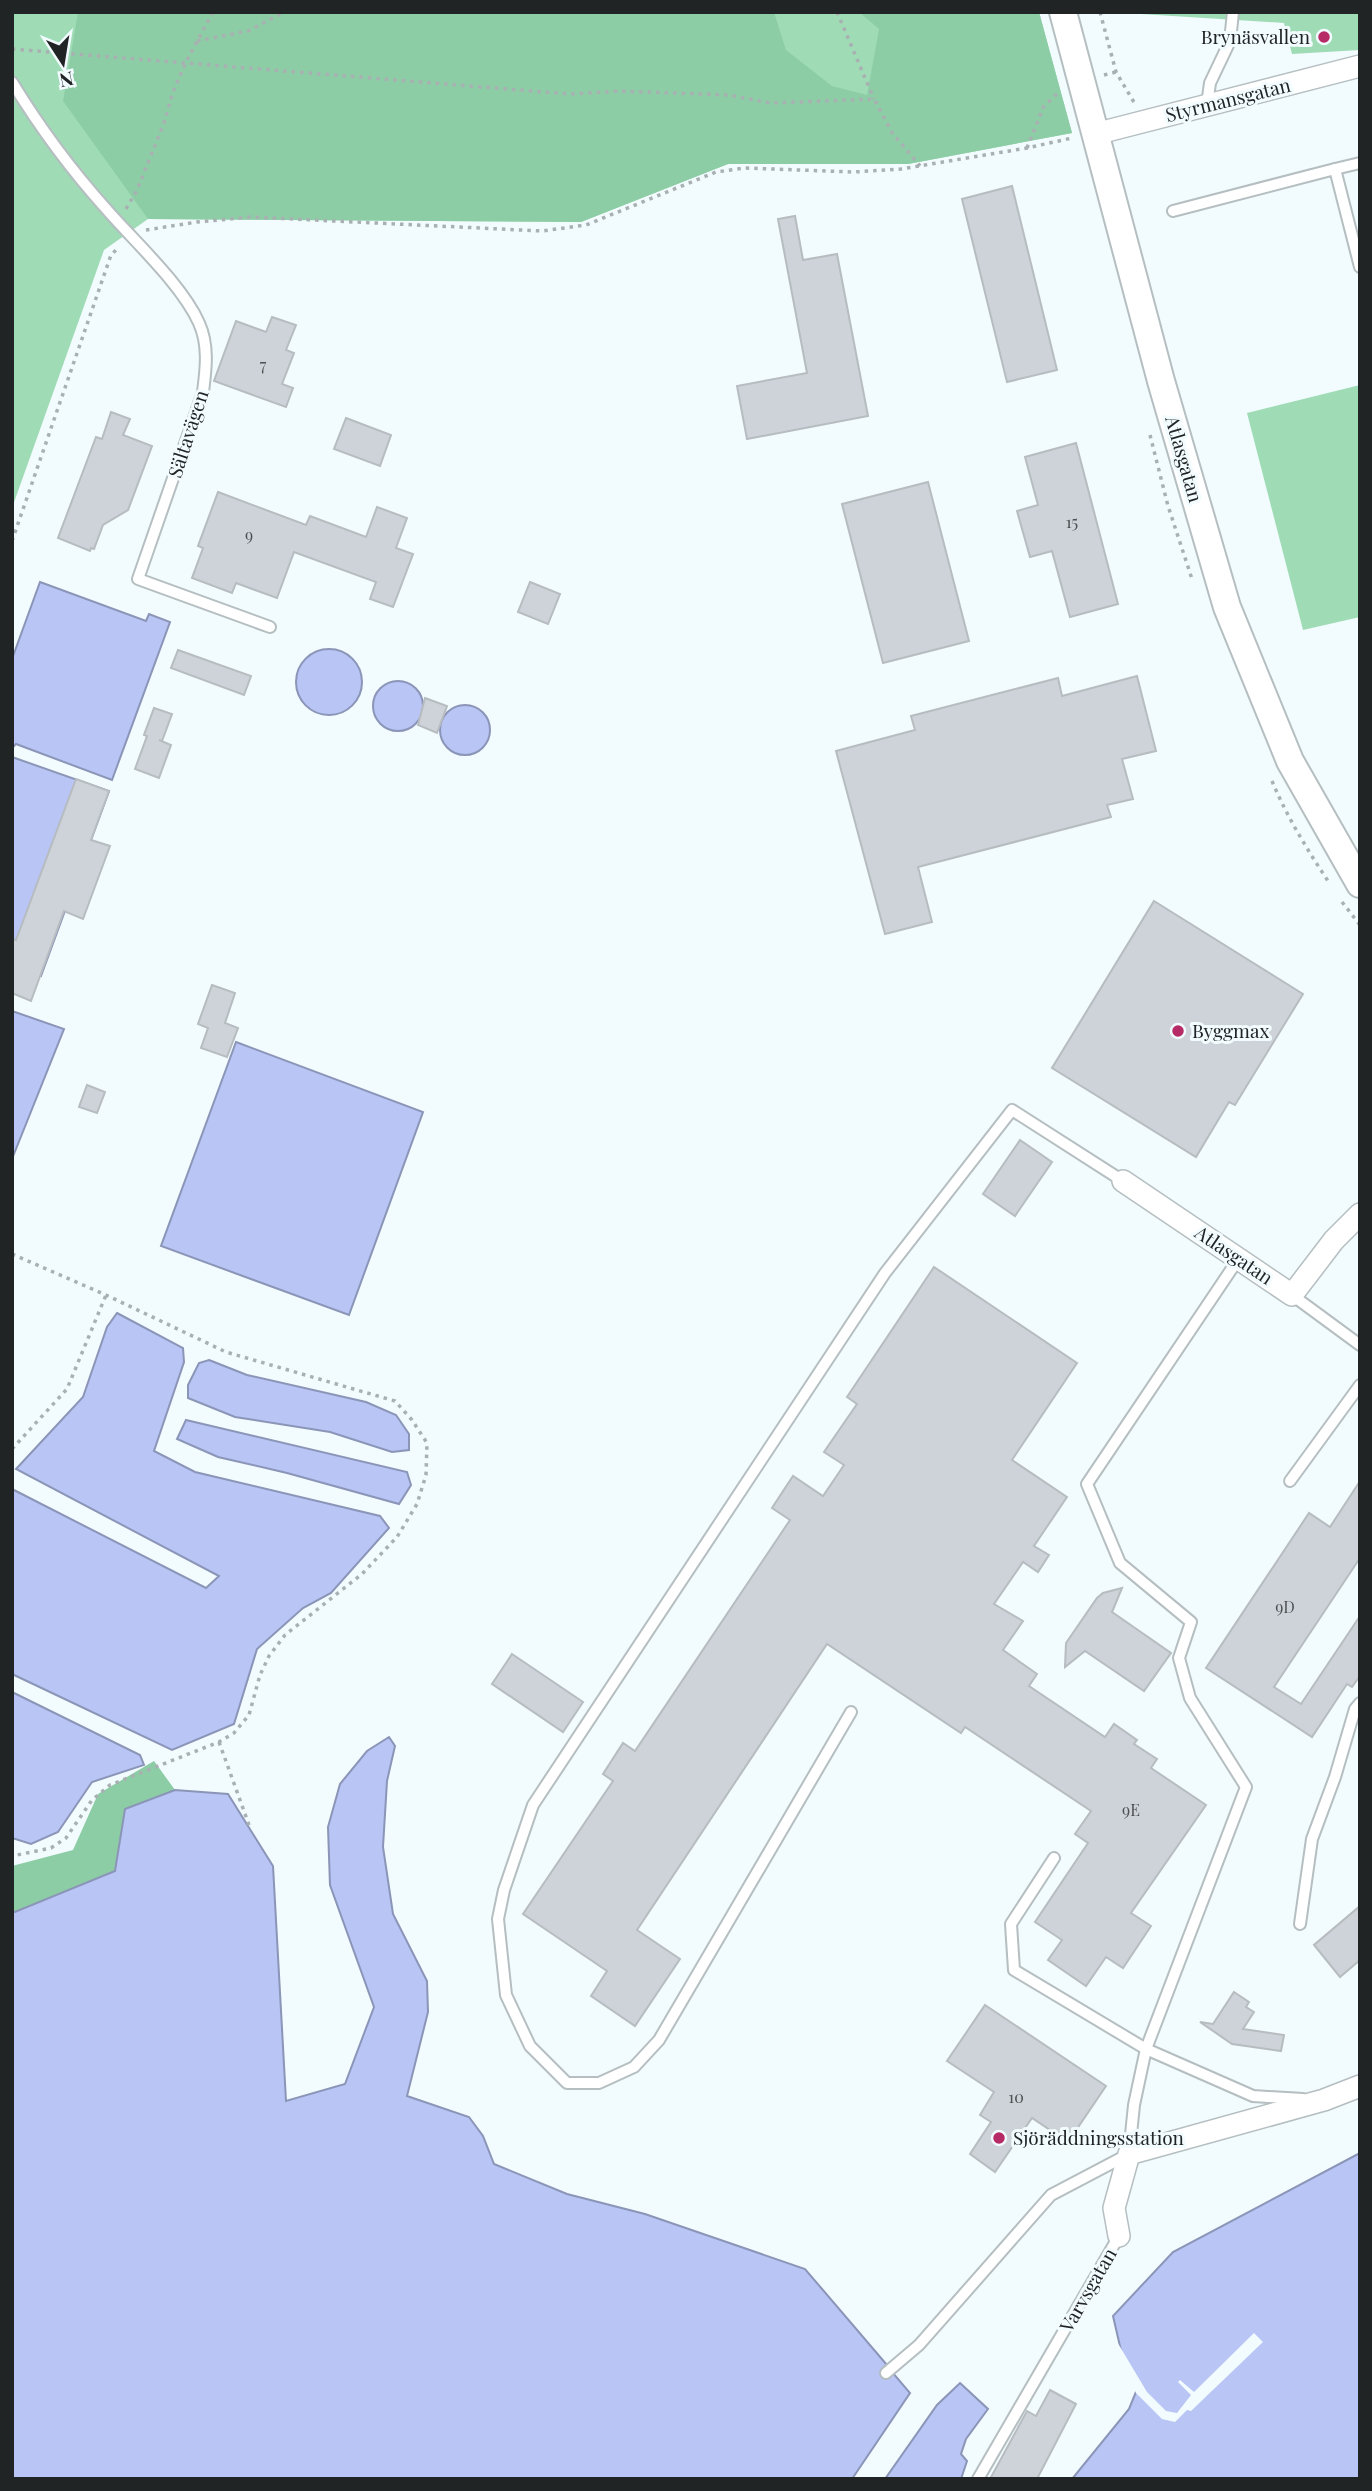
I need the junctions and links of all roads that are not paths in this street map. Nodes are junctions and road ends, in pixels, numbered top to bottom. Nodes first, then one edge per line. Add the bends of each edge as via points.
1 (1063, 12) edge
2 (1233, 12) edge
3 (1360, 66) edge
4 (12, 82) edge
5 (1207, 105) junction
6 (1086, 135) junction
7 (1360, 163) edge
8 (1335, 169) junction
9 (1173, 211) dead end
10 (1360, 267) edge
11 (270, 627) dead end
12 (1360, 884) edge
13 (1123, 1181) joint
14 (1360, 1214) edge
15 (1239, 1258) junction
16 (1292, 1295) junction
17 (1360, 1345) edge
18 (1360, 1385) edge
19 (1290, 1482) dead end
20 (1360, 1703) edge
21 (851, 1712) dead end
22 (1054, 1858) dead end
23 (1300, 1924) dead end
24 (1146, 2049) junction
25 (1360, 2087) edge
26 (1324, 2100) junction
27 (1129, 2154) junction
28 (1119, 2236) joint
29 (886, 2373) dead end
30 (978, 2479) edge

1 - 6 street, Atlasgatan
2 - 5 lane via 1230,41 1210,83
3 - 5 street, Styrmansgatan
4 - 11 lane, Sältavägen via 90,192 175,286 199,324 207,362 203,392 138,579
5 - 6 street, Styrmansgatan
6 - 12 street, Atlasgatan via 1227,607 1290,761
7 - 8 lane
8 - 9 lane
8 - 10 lane
13 - 15 street, Atlasgatan
13 - 21 lane via 1012,1110 885,1273 533,1805 498,1919 506,1995 530,2046 567,2083 599,2083 635,2067 659,2040
14 - 16 street, Atlasgatan
15 - 16 street, Atlasgatan
15 - 24 lane via 1087,1484 1120,1563 1191,1622 1179,1658 1190,1698 1246,1787
16 - 17 lane
18 - 19 lane
20 - 23 lane via 1312,1839
22 - 24 lane via 1012,1923 1014,1970
24 - 26 lane via 1253,2096
24 - 27 lane
25 - 26 street
26 - 27 street
27 - 28 street, Varvsgatan via 1114,2207
27 - 29 lane via 1051,2195 919,2345
28 - 30 lane, Varvsgatan

